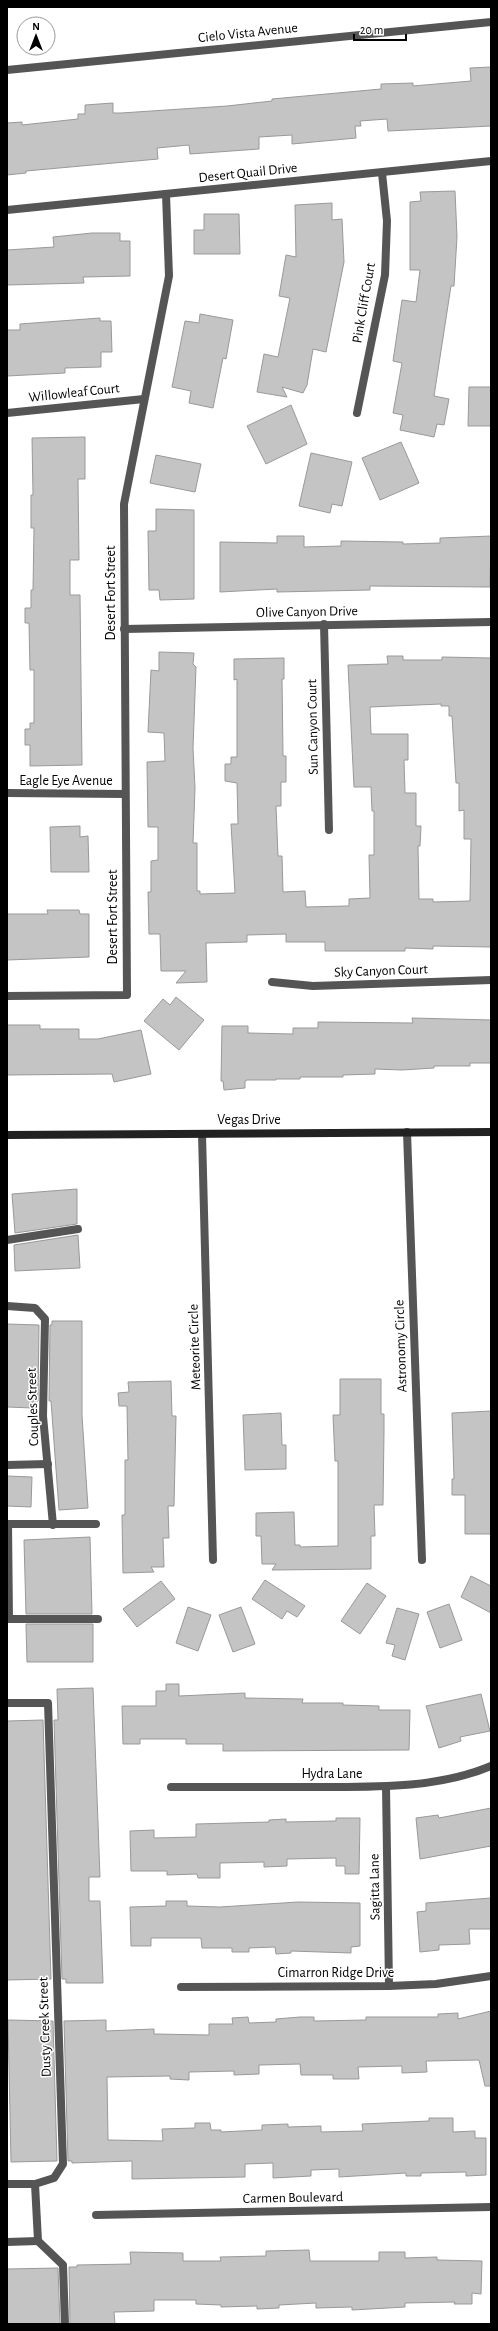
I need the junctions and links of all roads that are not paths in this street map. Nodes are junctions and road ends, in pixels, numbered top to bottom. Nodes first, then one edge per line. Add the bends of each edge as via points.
1 (491, 22) edge
2 (7, 70) edge
3 (491, 161) edge
4 (382, 172) junction
5 (166, 194) junction
6 (7, 210) edge
7 (144, 399) junction
8 (7, 413) edge
9 (357, 413) dead end
10 (491, 622) edge
11 (324, 624) junction
12 (124, 629) junction
13 (7, 794) edge
14 (125, 794) junction
15 (329, 830) dead end
16 (491, 980) edge
17 (272, 982) dead end
18 (7, 996) edge
19 (407, 1132) junction
20 (491, 1132) edge
21 (202, 1134) junction
22 (7, 1135) edge
23 (78, 1229) dead end
24 (7, 1240) edge
25 (7, 1306) edge
26 (48, 1464) junction
27 (7, 1465) edge
28 (8, 1524) edge
29 (96, 1524) dead end
30 (53, 1525) junction
31 (214, 1560) dead end
32 (422, 1560) dead end
33 (8, 1619) edge
34 (98, 1619) dead end
35 (7, 1703) edge
36 (491, 1766) edge
37 (386, 1786) junction
38 (171, 1787) dead end
39 (491, 1976) edge
40 (389, 1986) junction
41 (181, 1987) dead end
42 (7, 2184) edge
43 (35, 2184) junction
44 (491, 2207) edge
45 (96, 2215) dead end
46 (38, 2241) junction
47 (7, 2242) edge
48 (65, 2324) edge

1 - 2 street, Cielo Vista Avenue
3 - 4 street, Desert Quail Drive
4 - 5 street, Desert Quail Drive
4 - 9 street, Pink Cliff Court via 387,221 385,276
5 - 6 street, Desert Quail Drive
5 - 7 street, Desert Fort Street via 169,276
7 - 8 street, Willowleaf Court
7 - 12 street, Desert Fort Street via 124,504
10 - 11 street, Olive Canyon Drive
11 - 12 street, Olive Canyon Drive
11 - 15 street, Sun Canyon Court
12 - 14 street, Desert Fort Street
13 - 14 street, Eagle Eye Avenue
14 - 18 street, Desert Fort Street via 127,995
16 - 17 street, Sky Canyon Court via 313,986
19 - 20 main road, Vegas Drive
19 - 21 main road, Vegas Drive
19 - 32 street, Astronomy Circle
21 - 22 main road, Vegas Drive
21 - 31 street, Meteorite Circle
23 - 24 street
25 - 26 street, Couples Street via 35,1308 45,1319 43,1416
26 - 27 street
26 - 30 street, Couples Street
28 - 30 street
28 - 33 street
29 - 30 street
33 - 34 street
35 - 43 street, Dusty Creek Street via 48,1703 63,2164 54,2178
36 - 37 street, Hydra Lane via 450,1778
37 - 38 street, Hydra Lane
37 - 40 street, Sagitta Lane
39 - 40 street, Cimarron Ridge Drive via 436,1984
40 - 41 street, Cimarron Ridge Drive
42 - 43 street, Dusty Creek Street
43 - 46 street
44 - 45 street, Carmen Boulevard
46 - 47 street
46 - 48 street via 63,2265

